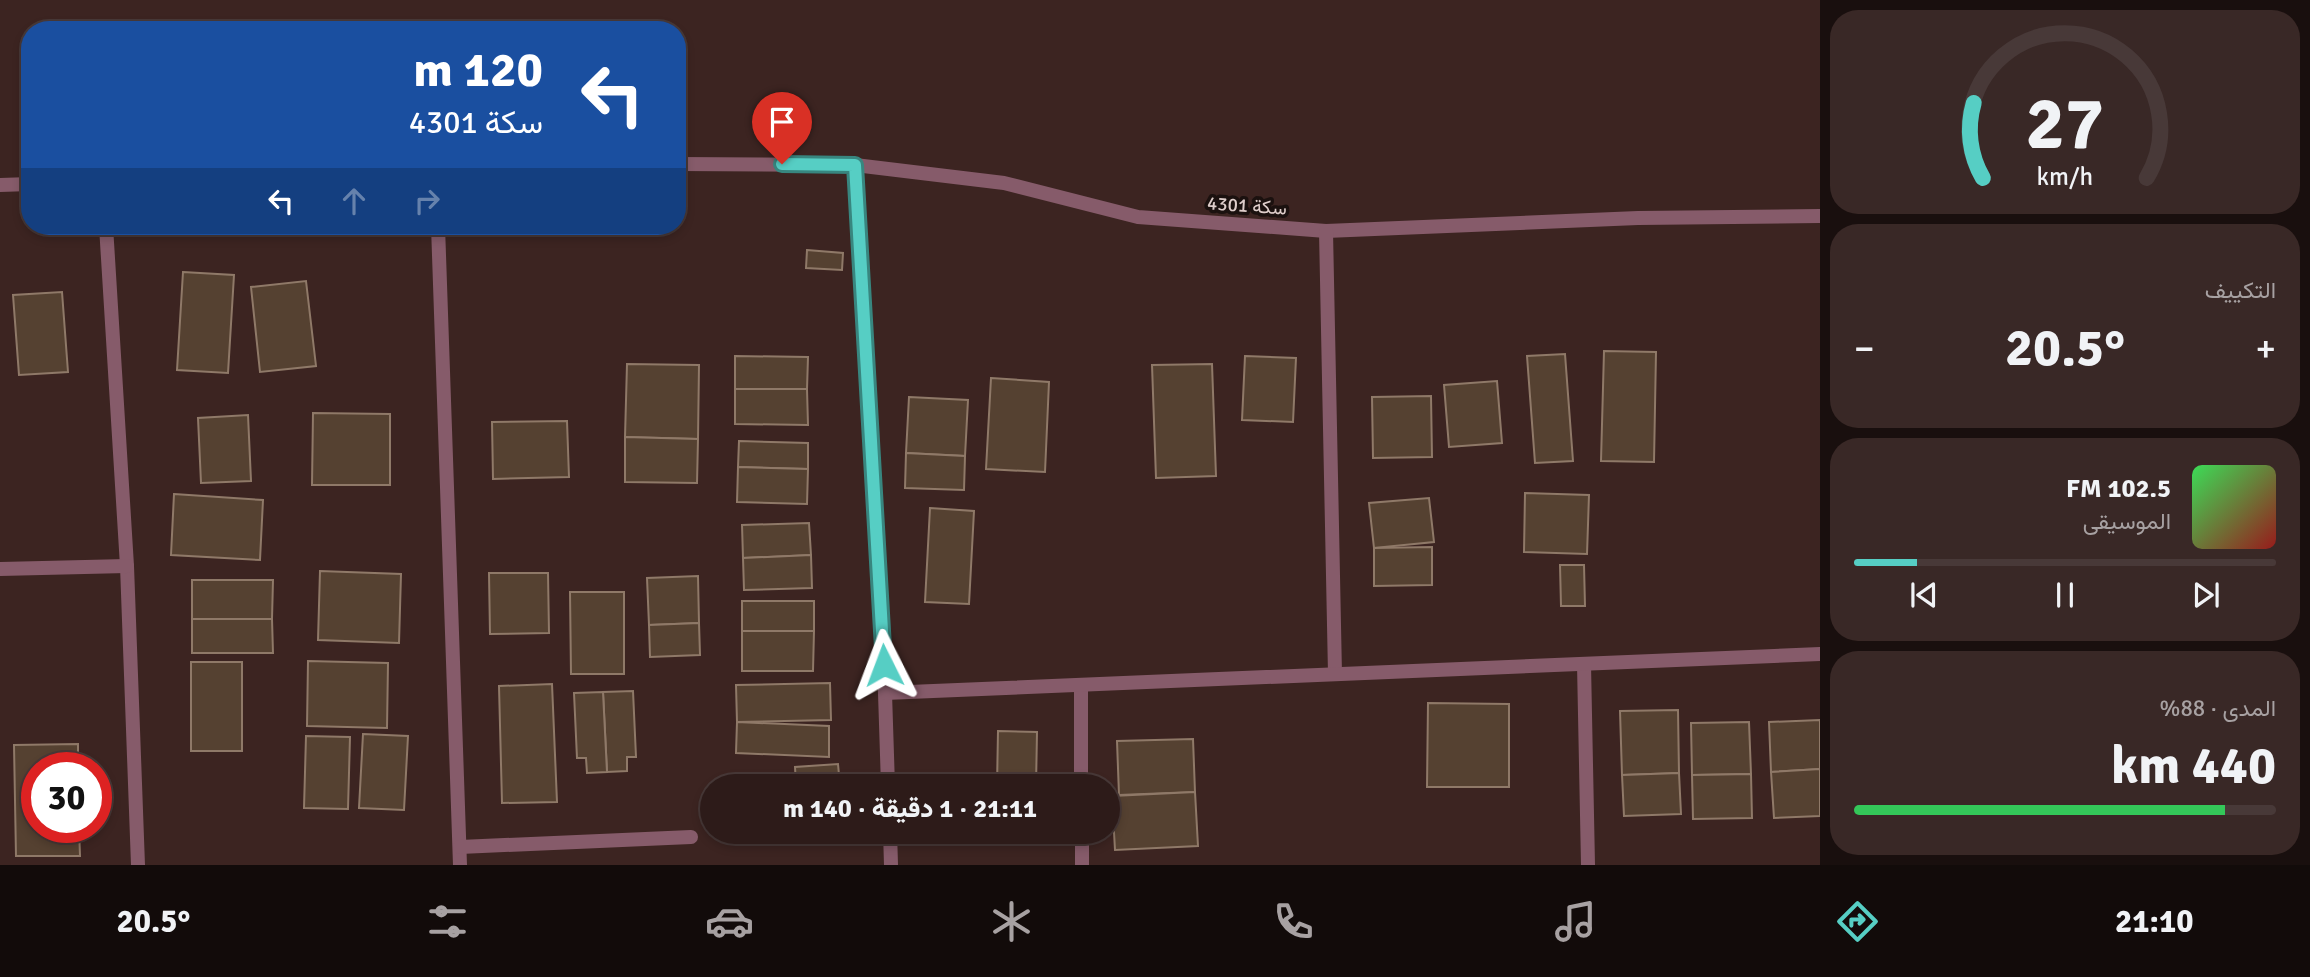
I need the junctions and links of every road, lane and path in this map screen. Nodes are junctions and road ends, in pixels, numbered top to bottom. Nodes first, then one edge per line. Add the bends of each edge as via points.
1 (686, 164) edge
2 (855, 165) junction
3 (21, 184) edge
4 (0, 185) edge
5 (1820, 216) edge
6 (1326, 231) junction
7 (107, 235) edge
8 (438, 235) edge
9 (127, 566) junction
10 (0, 569) edge
11 (1820, 654) edge
12 (1584, 664) junction
13 (1335, 674) junction
14 (1081, 685) junction
15 (885, 693) junction
16 (888, 774) edge
17 (1081, 774) edge
18 (691, 837) dead end
19 (890, 844) edge
20 (1082, 844) edge
21 (460, 846) junction
22 (138, 865) edge
23 (460, 865) edge
24 (891, 865) edge
25 (1082, 865) edge
26 (1588, 865) edge

1 - 2 street, سكة 4301
2 - 6 street, سكة 4301 via 1004,183 1138,217
2 - 15 street
3 - 4 street
5 - 6 street, سكة 4301 via 1638,218
6 - 13 street
7 - 9 street
8 - 21 street
9 - 10 street
9 - 22 street
11 - 12 street
12 - 13 street
12 - 26 street
13 - 14 street
14 - 15 street
14 - 17 street
15 - 16 street
18 - 21 street
19 - 24 street
20 - 25 street
21 - 23 street

